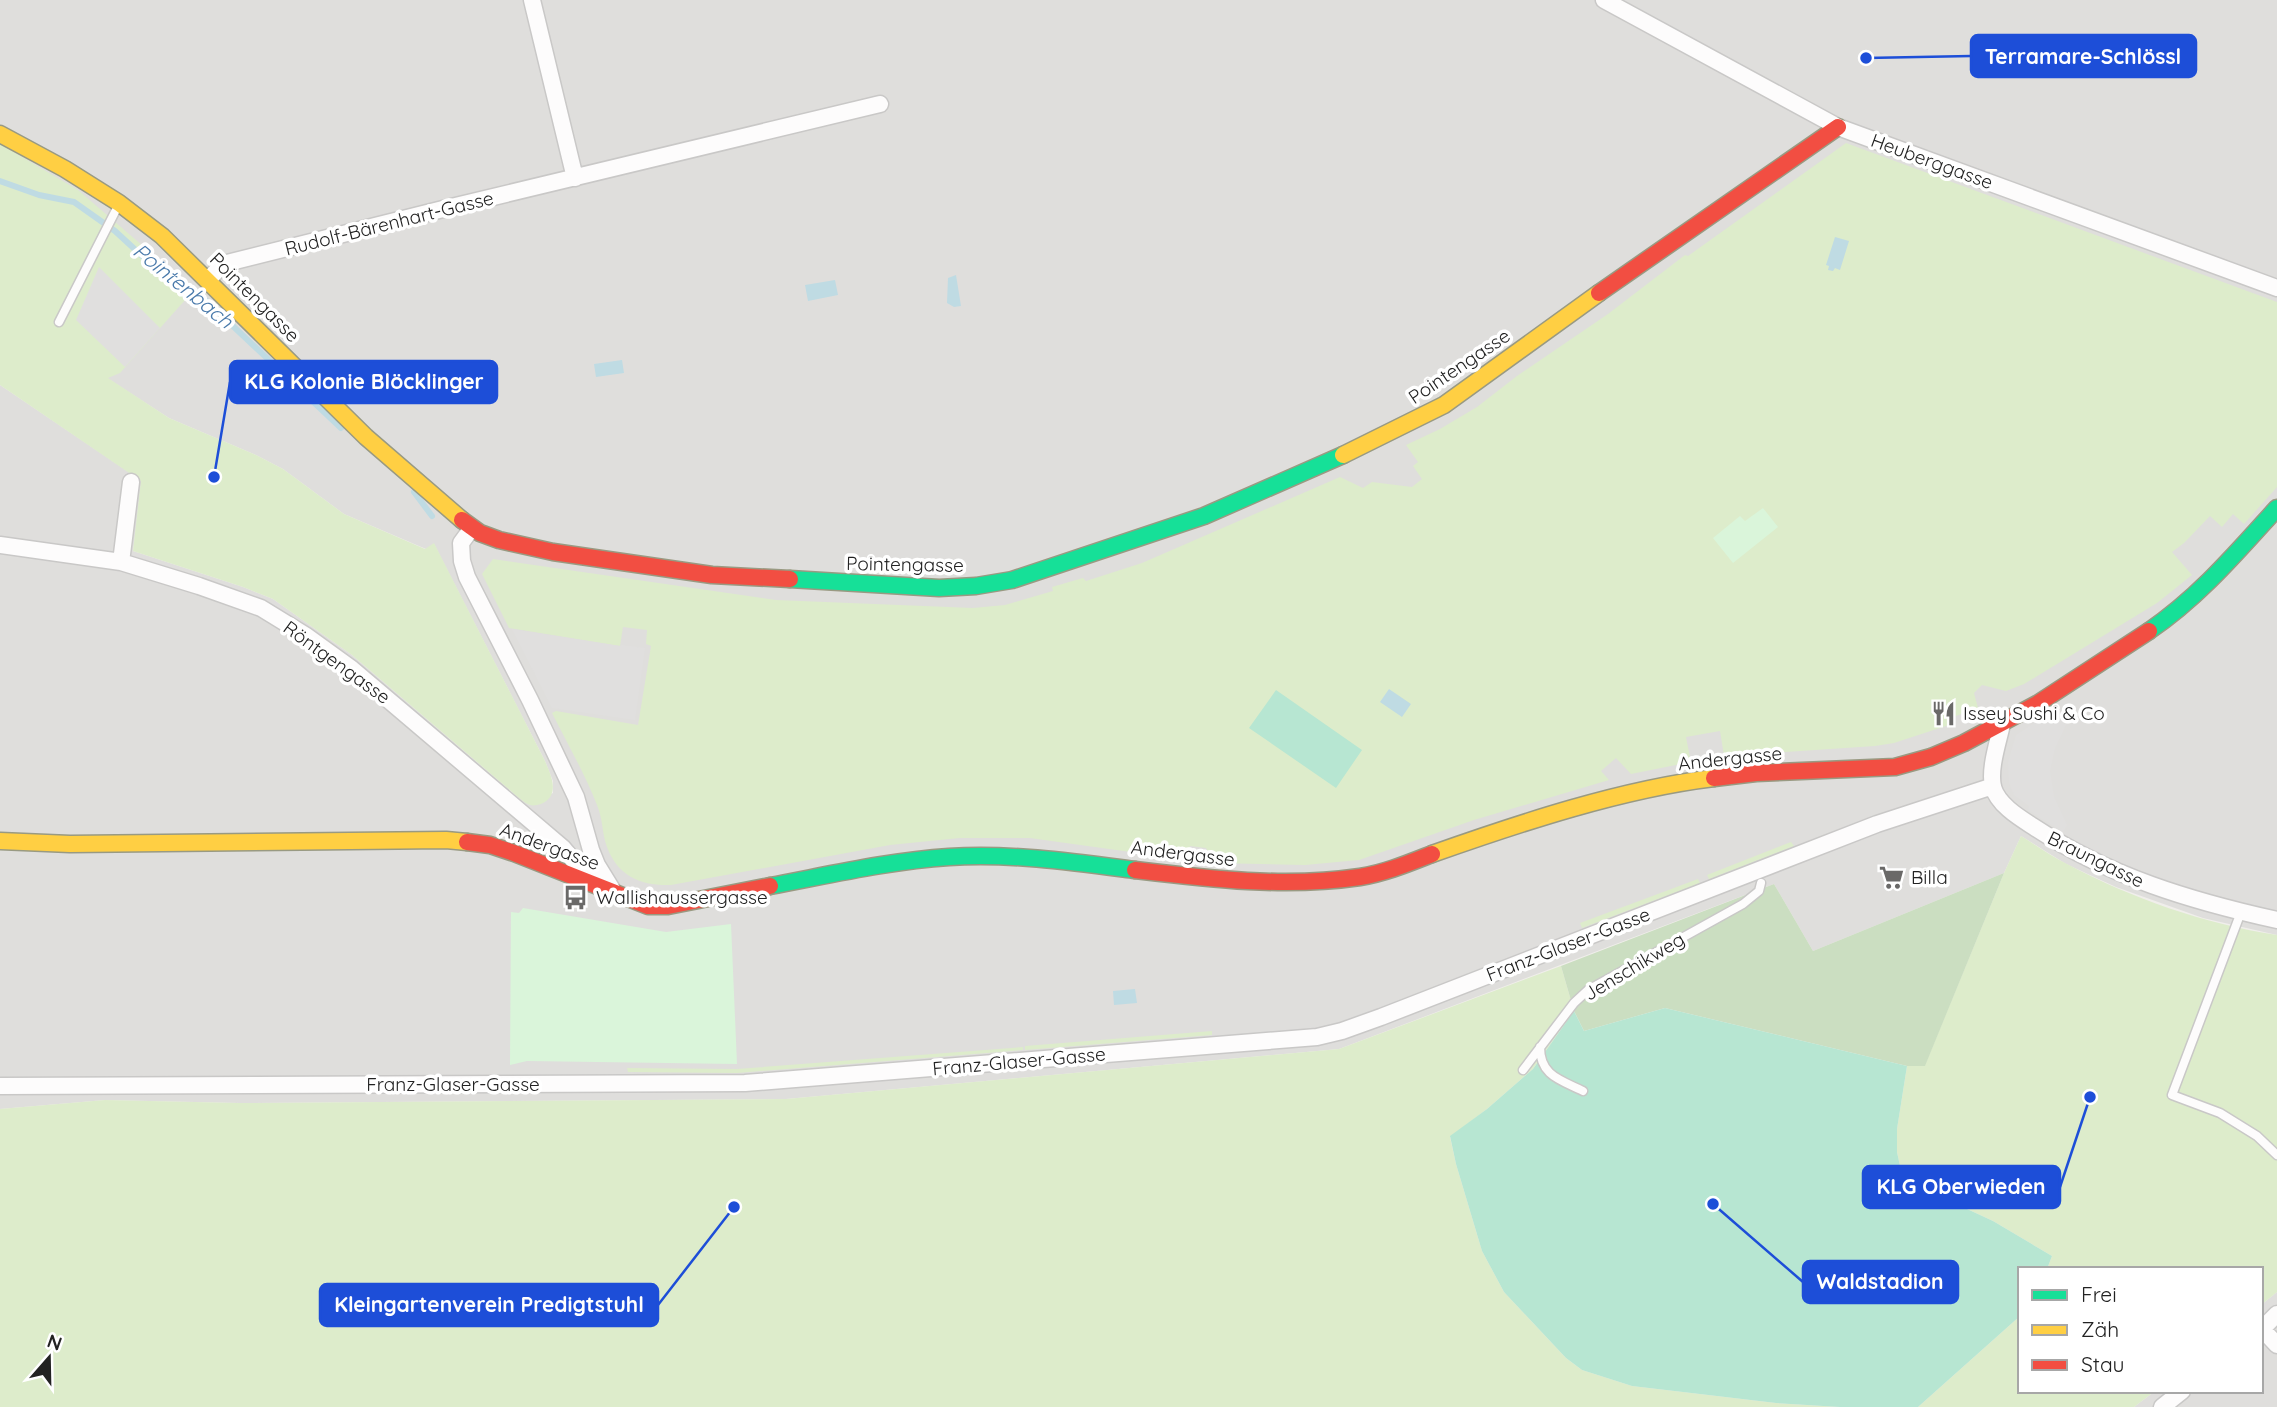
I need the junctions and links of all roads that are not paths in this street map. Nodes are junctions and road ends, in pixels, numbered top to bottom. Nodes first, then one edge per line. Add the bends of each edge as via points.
1 (532, 0) edge
2 (1604, 0) edge
3 (880, 104) dead end
4 (1838, 127) junction
5 (0, 134) edge
6 (575, 178) junction
7 (119, 204) junction
8 (208, 280) junction
9 (2277, 288) edge
10 (59, 322) dead end
11 (131, 482) dead end
12 (2277, 508) edge
13 (472, 528) junction
14 (0, 545) edge
15 (121, 562) junction
16 (2002, 724) junction
17 (1993, 786) junction
18 (0, 842) edge
19 (1761, 883) dead end
20 (614, 893) junction
21 (2241, 912) junction
22 (2277, 920) edge
23 (1540, 1047) junction
24 (1524, 1070) dead end
25 (0, 1086) edge
26 (1583, 1091) dead end
27 (2277, 1155) edge
28 (2277, 1314) edge
29 (2263, 1328) edge
30 (2263, 1330) edge
31 (2277, 1345) edge
32 (2180, 1393) edge
33 (2162, 1407) edge

1 - 6 street
2 - 4 street, Heuberggasse
3 - 6 street, Rudolf-Bärenhart-Gasse
4 - 9 street, Heuberggasse
4 - 13 street, Pointengasse via 1425,416 1254,496 1012,580 939,588 712,575 552,552 499,540
5 - 7 street, Pointengasse
6 - 8 street, Rudolf-Bärenhart-Gasse via 223,264
7 - 8 street, Pointengasse via 162,236
7 - 10 lane
8 - 13 street, Pointengasse via 366,437
11 - 15 street
12 - 16 street, Andergasse via 2211,581 2171,616
13 - 20 street via 461,543 467,577 564,772 582,812 597,865
14 - 15 street, Röntgengasse
15 - 20 street, Röntgengasse via 261,608 305,635 352,668 563,848 587,877
16 - 17 street
16 - 20 street, Andergasse via 1956,747 1895,767 1756,773 1642,791 1361,877 1271,883 1069,860 982,856 871,867 668,906 648,906
17 - 21 street, Braungasse via 2018,816 2097,863 2155,887
17 - 25 street, Franz-Glaser-Gasse via 1877,824 1381,1017 1317,1037 744,1083
18 - 20 street, Andergasse via 470,842 514,853
19 - 23 lane, Jenschikweg via 1759,891 1743,904 1588,990
21 - 22 street, Braungasse
21 - 27 lane via 2172,1095 2220,1112
23 - 24 lane, Jenschikweg
23 - 26 lane via 1540,1061 1546,1069
28 - 29 street
30 - 31 street
32 - 33 street

